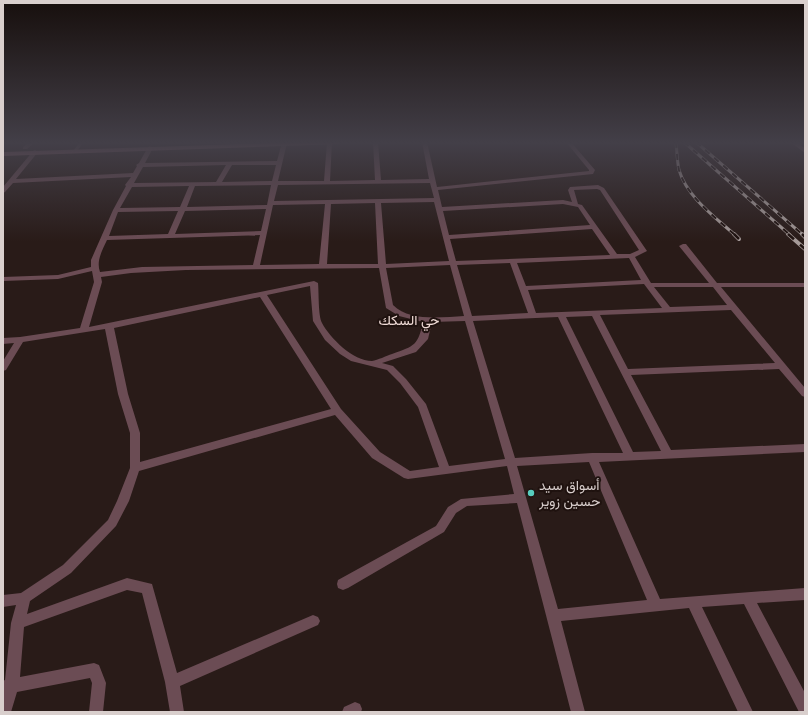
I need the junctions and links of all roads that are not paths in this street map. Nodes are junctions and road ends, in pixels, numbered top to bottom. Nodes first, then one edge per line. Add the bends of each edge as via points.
1 (16, 175) edge
2 (127, 175) edge
3 (134, 175) edge
4 (223, 175) edge
5 (277, 175) edge
6 (327, 175) edge
7 (378, 175) edge
8 (431, 175) edge
9 (574, 175) edge
10 (12, 181) junction
11 (327, 182) junction
12 (378, 182) junction
13 (275, 183) junction
14 (193, 184) junction
15 (218, 184) junction
16 (128, 185) junction
17 (3, 191) edge
18 (435, 195) junction
19 (378, 201) junction
20 (328, 202) junction
21 (575, 203) junction
22 (270, 205) junction
23 (182, 208) junction
24 (116, 210) junction
25 (594, 227) junction
26 (264, 233) junction
27 (171, 236) junction
28 (446, 237) junction
29 (105, 238) junction
30 (683, 246) dead end
31 (631, 256) junction
32 (615, 257) junction
33 (513, 261) junction
34 (452, 263) junction
35 (256, 266) junction
36 (382, 266) junction
37 (323, 267) junction
38 (94, 268) junction
39 (3, 270) edge
40 (98, 275) junction
41 (5, 279) edge
42 (647, 283) junction
43 (716, 285) junction
44 (805, 285) edge
45 (523, 288) junction
46 (262, 294) junction
47 (734, 307) junction
48 (668, 310) junction
49 (594, 312) junction
50 (561, 314) junction
51 (533, 315) junction
52 (468, 318) junction
53 (428, 320) junction
54 (109, 326) junction
55 (84, 330) junction
56 (20, 340) junction
57 (3, 341) edge
58 (374, 363) junction
59 (782, 366) junction
60 (3, 368) edge
61 (626, 372) junction
62 (805, 394) edge
63 (337, 411) junction
64 (805, 448) edge
65 (668, 454) junction
66 (630, 456) junction
67 (592, 457) junction
68 (511, 462) junction
69 (135, 468) junction
70 (445, 469) junction
71 (521, 498) junction
72 (343, 584) dead end
73 (805, 594) edge
74 (24, 598) junction
75 (747, 598) junction
76 (3, 600) edge
77 (693, 602) junction
78 (656, 605) junction
79 (553, 616) junction
80 (313, 621) dead end
81 (18, 623) junction
82 (172, 682) junction
83 (8, 686) edge
84 (805, 708) edge
85 (4, 712) edge
86 (96, 712) edge
87 (177, 712) edge
88 (578, 712) edge
89 (746, 712) edge

1 - 10 street
2 - 10 street
3 - 16 street
4 - 15 street
5 - 13 street
6 - 11 street
7 - 12 street
8 - 18 street
9 - 18 street
10 - 17 street
11 - 12 street
11 - 13 street
12 - 18 street
13 - 15 street
13 - 22 street
14 - 15 street
14 - 16 street
14 - 23 street
16 - 24 street
18 - 19 street
18 - 21 street
18 - 28 street
19 - 20 street
19 - 36 street
20 - 22 street
20 - 37 street
21 - 25 street via 580,206
21 - 31 street via 572,188 598,187 602,190 642,247 643,251
22 - 23 street
22 - 26 street
23 - 24 street
23 - 27 street
24 - 29 street
25 - 28 street
25 - 32 street
26 - 27 street
26 - 35 street
27 - 29 street
28 - 34 street
29 - 38 street
30 - 43 street
31 - 32 street
31 - 42 street
32 - 33 street
33 - 34 street
33 - 45 street
34 - 36 street
34 - 52 street
35 - 37 street
35 - 40 street via 128,270
36 - 37 street
36 - 53 street via 389,306 393,311
38 - 40 street
38 - 41 street via 53,278
39 - 41 street
40 - 55 street
42 - 43 street
42 - 45 street
42 - 48 street
43 - 44 street
43 - 47 street
45 - 51 street
46 - 54 street
46 - 58 street via 314,283 318,321 328,338 354,359
46 - 63 street
47 - 48 street
47 - 59 street
48 - 49 street
49 - 50 street
49 - 61 street
50 - 51 street
50 - 66 street
51 - 52 street
52 - 53 street
52 - 68 street
53 - 58 street via 424,340 414,350
54 - 55 street
54 - 69 street via 123,394 135,433
55 - 56 street
56 - 57 street
56 - 60 street
58 - 70 street via 390,368 423,406
59 - 61 street
59 - 62 street
61 - 65 street
63 - 69 street
63 - 70 street via 376,455 408,475
64 - 65 street
65 - 66 street
66 - 67 street
67 - 68 street
67 - 78 street
68 - 70 street
68 - 71 street
69 - 74 street via 124,501 112,523 67,569
71 - 72 street via 465,502 452,510 440,529
71 - 79 street
73 - 75 street
74 - 76 street
74 - 81 street
75 - 77 street
75 - 84 street
77 - 78 street
77 - 89 street
78 - 79 street
79 - 88 street
80 - 82 street
81 - 82 street via 127,584 147,588
81 - 83 street
82 - 87 street
83 - 85 street
83 - 86 street via 94,670 99,683

